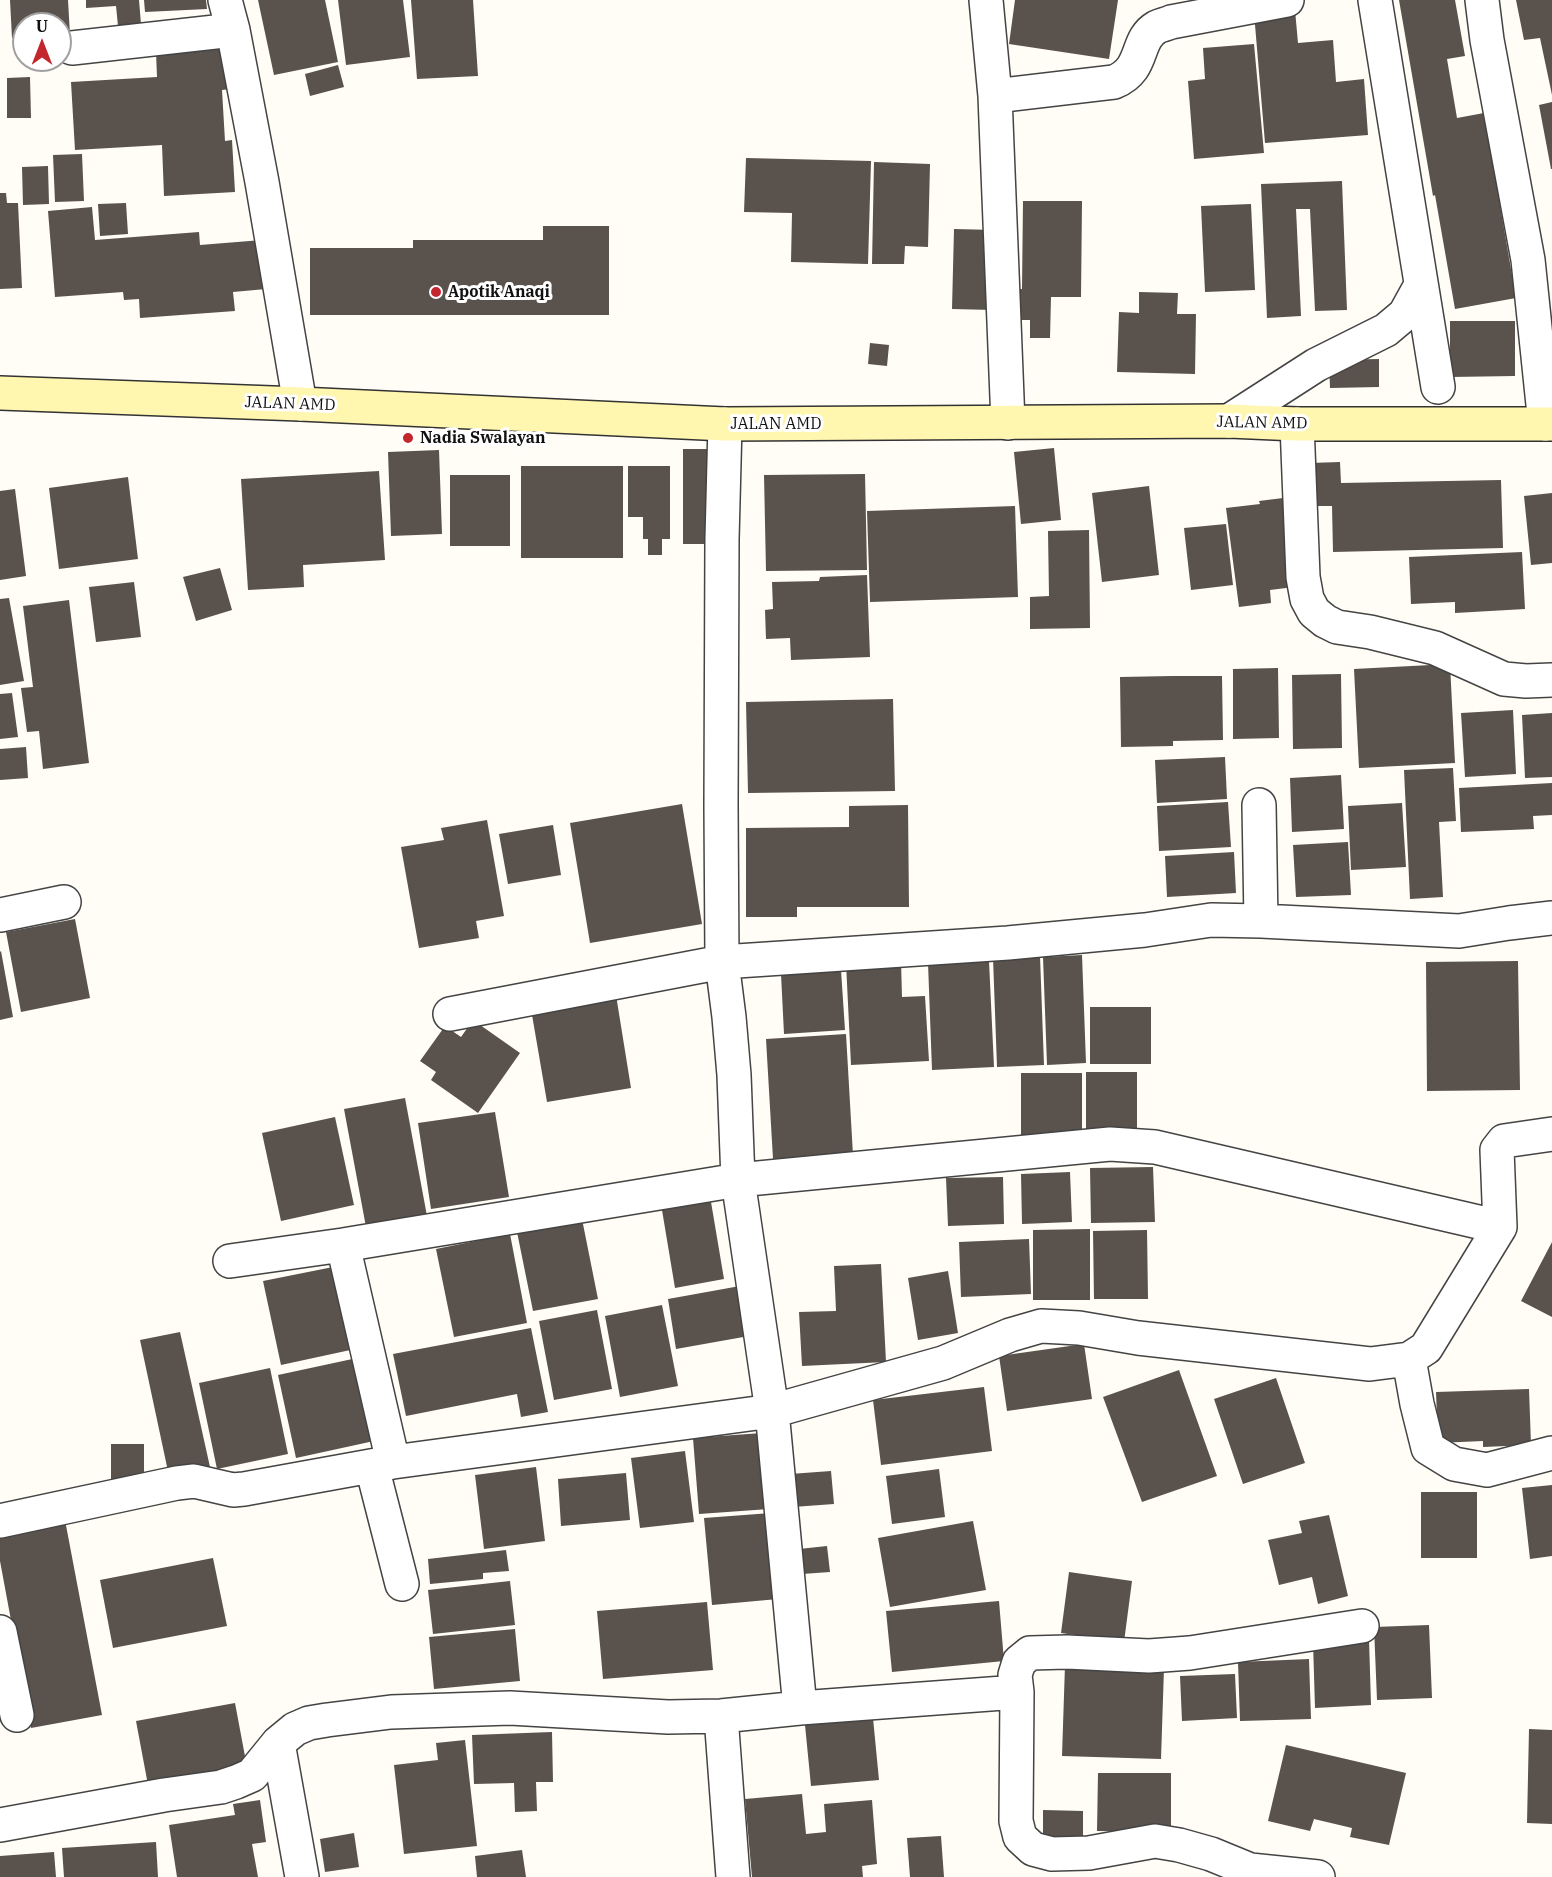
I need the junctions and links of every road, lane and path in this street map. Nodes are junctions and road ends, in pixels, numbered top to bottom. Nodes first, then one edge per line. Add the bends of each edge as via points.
1 (986, 0) edge
2 (1287, 0) edge
3 (1375, 0) edge
4 (1482, 0) edge
5 (229, 15) edge
6 (72, 48) dead end
7 (995, 96) junction
8 (1540, 257) edge
9 (1421, 285) junction
10 (1438, 387) dead end
11 (0, 393) edge
12 (300, 404) junction
13 (1230, 421) junction
14 (1008, 423) junction
15 (725, 424) junction
16 (1297, 424) junction
17 (1548, 424) edge
18 (1552, 680) edge
19 (1259, 805) dead end
20 (64, 902) dead end
21 (0, 915) edge
22 (1552, 918) edge
23 (1262, 921) junction
24 (722, 962) junction
25 (450, 1014) dead end
26 (1552, 1134) edge
27 (738, 1180) junction
28 (1500, 1227) junction
29 (343, 1245) junction
30 (230, 1261) dead end
31 (1409, 1359) junction
32 (772, 1411) junction
33 (1552, 1453) edge
34 (383, 1464) junction
35 (0, 1517) edge
36 (0, 1521) edge
37 (402, 1584) dead end
38 (1362, 1626) dead end
39 (0, 1632) edge
40 (1017, 1692) junction
41 (800, 1707) junction
42 (17, 1715) dead end
43 (721, 1716) junction
44 (278, 1743) junction
45 (0, 1825) edge
46 (302, 1877) edge
47 (733, 1877) edge
48 (1318, 1877) edge

1 - 7 street
2 - 7 street via 1156,27 1132,71 1114,82
3 - 9 street
4 - 8 street via 1487,40
5 - 6 street
5 - 12 street
7 - 14 street
8 - 17 street
9 - 10 street
9 - 13 street via 1405,314 1386,330 1316,365
11 - 12 street, JALAN AMD
12 - 15 street, JALAN AMD
13 - 14 street, JALAN AMD
13 - 16 street, JALAN AMD
14 - 15 street, JALAN AMD
15 - 24 street
16 - 17 street, JALAN AMD
16 - 18 street via 1303,577 1314,612 1337,627 1435,648 1504,679
19 - 23 street
20 - 21 street
22 - 23 street via 1459,931
23 - 24 street via 1211,920 1008,944
24 - 25 street
24 - 27 street via 734,1075
26 - 28 street via 1504,1141 1497,1150
27 - 28 street via 1110,1144 1155,1147
27 - 29 street
27 - 32 street
28 - 31 street via 1426,1348
29 - 30 street
29 - 34 street
31 - 32 street via 1358,1363 1041,1326 943,1363
31 - 33 street via 1428,1448 1454,1464 1487,1470
32 - 34 street
32 - 41 street
34 - 36 street via 244,1489 194,1481 177,1483
34 - 37 street
35 - 36 street
38 - 40 street via 1190,1653 1030,1653 1019,1662 1015,1675
39 - 42 street
40 - 41 street
40 - 48 street via 1016,1821 1020,1837 1033,1849 1052,1854 1089,1853 1155,1841 1211,1854 1250,1870
41 - 43 street
43 - 44 street via 668,1717 510,1707 391,1712 309,1724
43 - 47 street
44 - 45 street via 252,1775 220,1787
44 - 46 street

